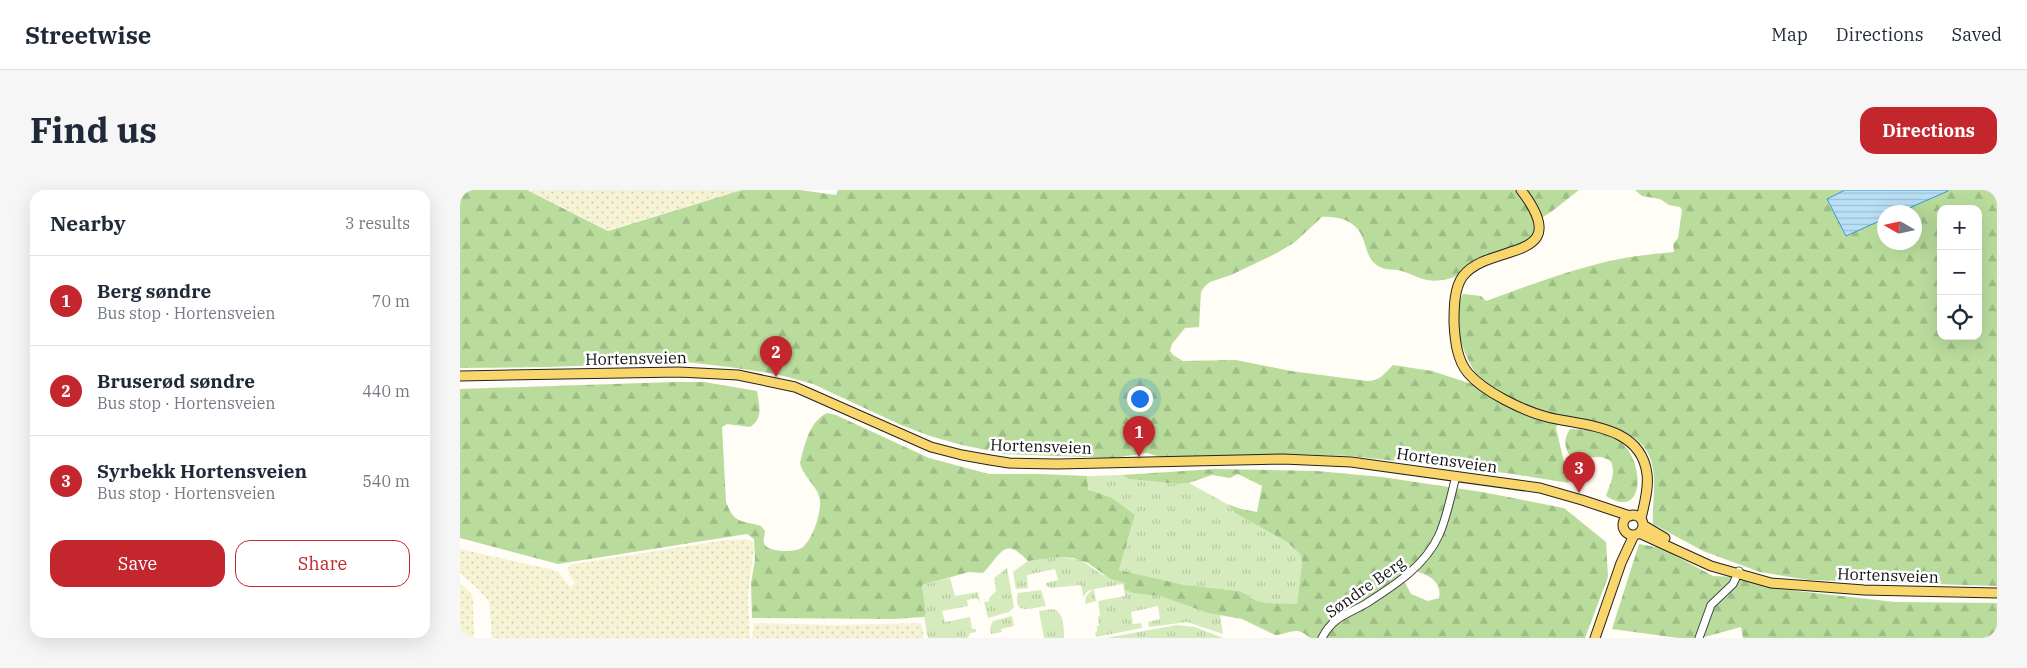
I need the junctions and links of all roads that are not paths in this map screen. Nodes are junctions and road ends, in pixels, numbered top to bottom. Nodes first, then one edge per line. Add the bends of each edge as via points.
1 (1521, 190) edge
2 (460, 376) edge
3 (1456, 476) junction
4 (1634, 525) junction
5 (1738, 572) junction
6 (1997, 593) edge
7 (1322, 638) edge
8 (1595, 638) edge
9 (1699, 638) edge

1 - 4 main road via 1535,211 1536,237 1527,246 1476,265 1461,279 1454,314 1459,357 1478,384 1494,394 1545,416 1600,428 1624,437 1636,448 1648,476 1646,493
2 - 3 main road, Hortensveien via 679,372 757,378 812,393 931,447 1009,463 1312,459
3 - 4 main road, Hortensveien via 1540,488 1582,500
3 - 7 street, Søndre Berg via 1440,534 1427,556 1397,582 1339,618
4 - 5 main road, Hortensveien via 1697,560
4 - 8 main road
5 - 6 main road, Hortensveien via 1780,583 1818,588
5 - 9 street via 1733,584 1710,605

